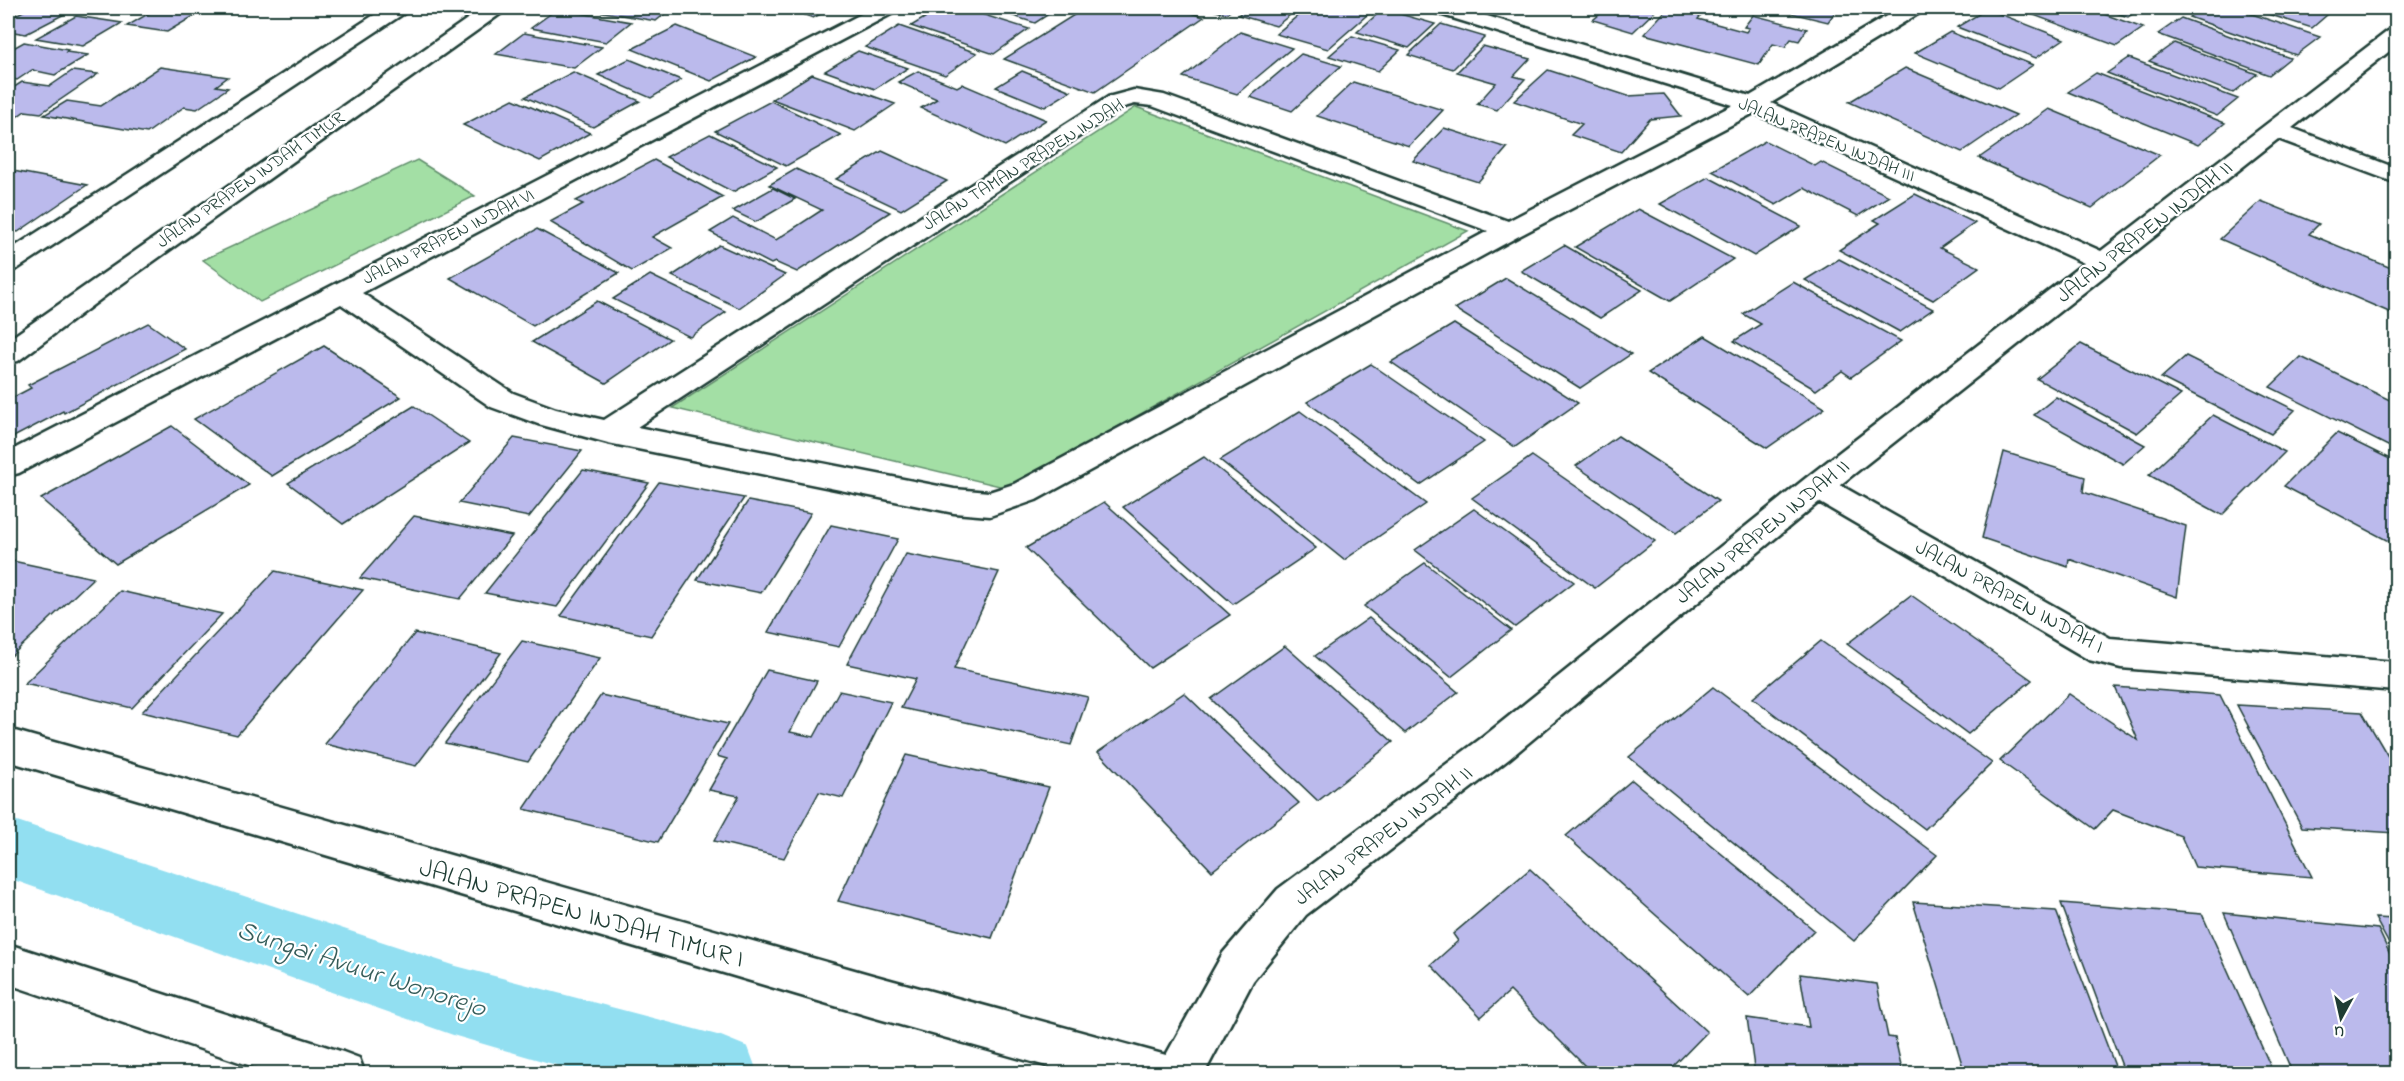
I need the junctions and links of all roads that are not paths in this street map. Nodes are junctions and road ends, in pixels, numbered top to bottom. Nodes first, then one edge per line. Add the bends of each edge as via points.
1 (399, 8) edge
2 (496, 8) edge
3 (888, 8) edge
4 (1440, 8) edge
5 (1914, 8) edge
6 (2397, 36) edge
7 (1753, 105) junction
8 (2276, 129) junction
9 (2397, 176) edge
10 (1510, 230) junction
11 (2103, 262) junction
12 (8, 263) edge
13 (340, 291) junction
14 (8, 354) edge
15 (608, 432) junction
16 (8, 465) edge
17 (1817, 486) junction
18 (2397, 677) edge
19 (8, 745) edge
20 (8, 964) edge
21 (343, 1074) edge
22 (1157, 1074) edge
23 (1180, 1074) edge

1 - 12 street
2 - 14 street, JALAN PRAPEN INDAH TIMUR
3 - 13 street, JALAN PRAPEN INDAH VI
4 - 7 street, JALAN PRAPEN INDAH III
5 - 7 street
6 - 8 street, JALAN PRAPEN INDAH II
7 - 10 street
7 - 11 street, JALAN PRAPEN INDAH III
8 - 9 street
8 - 11 street, JALAN PRAPEN INDAH II
10 - 15 street via 1025,492 990,504 954,501
10 - 15 street, JALAN TAMAN PRAPEN INDAH via 1156,100 1127,98
11 - 17 street, JALAN PRAPEN INDAH II
13 - 15 street via 502,400
13 - 16 street, JALAN PRAPEN INDAH VI
17 - 18 street, JALAN PRAPEN INDAH I via 2102,650
17 - 23 street, JALAN PRAPEN INDAH II via 1496,748 1292,902 1238,967
19 - 22 street, JALAN PRAPEN INDAH TIMUR I via 872,996
20 - 21 street

